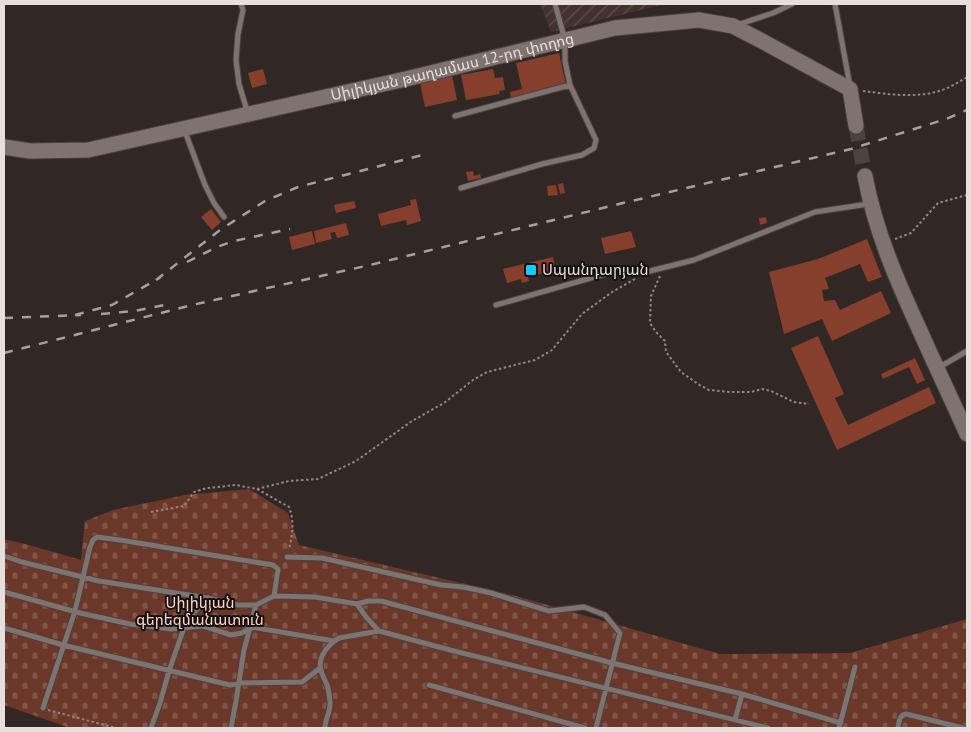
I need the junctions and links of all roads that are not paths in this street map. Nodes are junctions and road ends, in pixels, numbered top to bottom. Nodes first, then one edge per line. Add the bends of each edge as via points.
1 (241, 4) edge
2 (555, 4) edge
3 (792, 4) edge
4 (836, 4) edge
5 (733, 26) junction
6 (564, 40) junction
7 (570, 85) junction
8 (850, 89) junction
9 (248, 114) junction
10 (454, 116) dead end
11 (856, 126) tunnel mouth
12 (184, 129) junction
13 (4, 147) edge
14 (865, 176) tunnel mouth
15 (461, 188) dead end
16 (871, 203) junction
17 (224, 217) dead end
18 (496, 305) dead end
19 (967, 351) edge
20 (937, 368) junction
21 (967, 434) edge
22 (4, 556) edge
23 (287, 557) road end
24 (83, 577) junction
25 (4, 592) edge
26 (274, 596) junction
27 (208, 598) junction
28 (357, 604) junction
29 (256, 605) junction
30 (75, 611) junction
31 (251, 627) junction
32 (4, 628) edge
33 (183, 628) junction
34 (379, 631) junction
35 (334, 641) junction
36 (63, 645) junction
37 (612, 663) junction
38 (855, 667) dead end
39 (320, 668) junction
40 (169, 671) junction
41 (240, 683) junction
42 (428, 685) dead end
43 (606, 688) junction
44 (742, 694) junction
45 (43, 708) road end
46 (735, 720) junction
47 (840, 725) edge
48 (761, 727) edge
49 (151, 728) edge
50 (231, 728) edge
51 (324, 728) edge
52 (585, 728) edge
53 (596, 728) edge
54 (768, 728) edge
55 (898, 728) edge
56 (962, 728) edge

1 - 9 lane via 236,60
2 - 6 lane
3 - 5 lane
4 - 8 lane
5 - 6 main road, Սիլիկյան թաղամաս 12-րդ փողոց via 700,20 615,28
5 - 8 main road, Սիլիկյան թաղամաս 12-րդ փողոց
6 - 7 lane
6 - 9 main road, Սիլիկյան թաղամաս 12-րդ փողոց
7 - 10 lane
7 - 15 lane via 596,140 594,148 582,155
8 - 11 main road
9 - 12 main road, Սիլիկյան թաղամաս 12-րդ փողոց
12 - 13 main road, Սիլիկյան թաղամաս 12-րդ փողոց via 88,150 30,151
12 - 17 lane via 205,185
14 - 16 main road
16 - 18 lane via 814,212 694,260 650,270 612,272
16 - 20 main road via 883,244
19 - 20 lane
20 - 21 main road
22 - 24 lane
23 - 37 lane via 322,558 491,593 549,611 584,607 606,615 620,633
24 - 26 lane via 90,547 97,537 273,565 278,570
24 - 27 lane
24 - 30 lane
25 - 30 lane
26 - 28 lane
26 - 29 lane
27 - 29 lane via 238,605
27 - 33 lane via 187,619
28 - 34 lane
28 - 37 lane via 381,601
29 - 31 lane
30 - 33 lane via 130,624
30 - 36 lane
31 - 33 lane via 231,635 203,626
31 - 35 lane
31 - 41 lane
32 - 36 lane
33 - 40 lane
34 - 35 lane
34 - 43 lane
35 - 39 lane via 322,654
36 - 40 lane
36 - 45 lane
37 - 43 lane
37 - 44 lane
38 - 47 lane
39 - 41 lane via 302,682
39 - 51 lane via 328,687 330,704
40 - 41 lane via 230,685
40 - 49 lane
41 - 50 lane
42 - 52 lane
43 - 46 lane
43 - 53 lane
44 - 46 lane
44 - 47 lane
46 - 48 lane
48 - 54 lane
55 - 56 lane via 900,717 906,714

